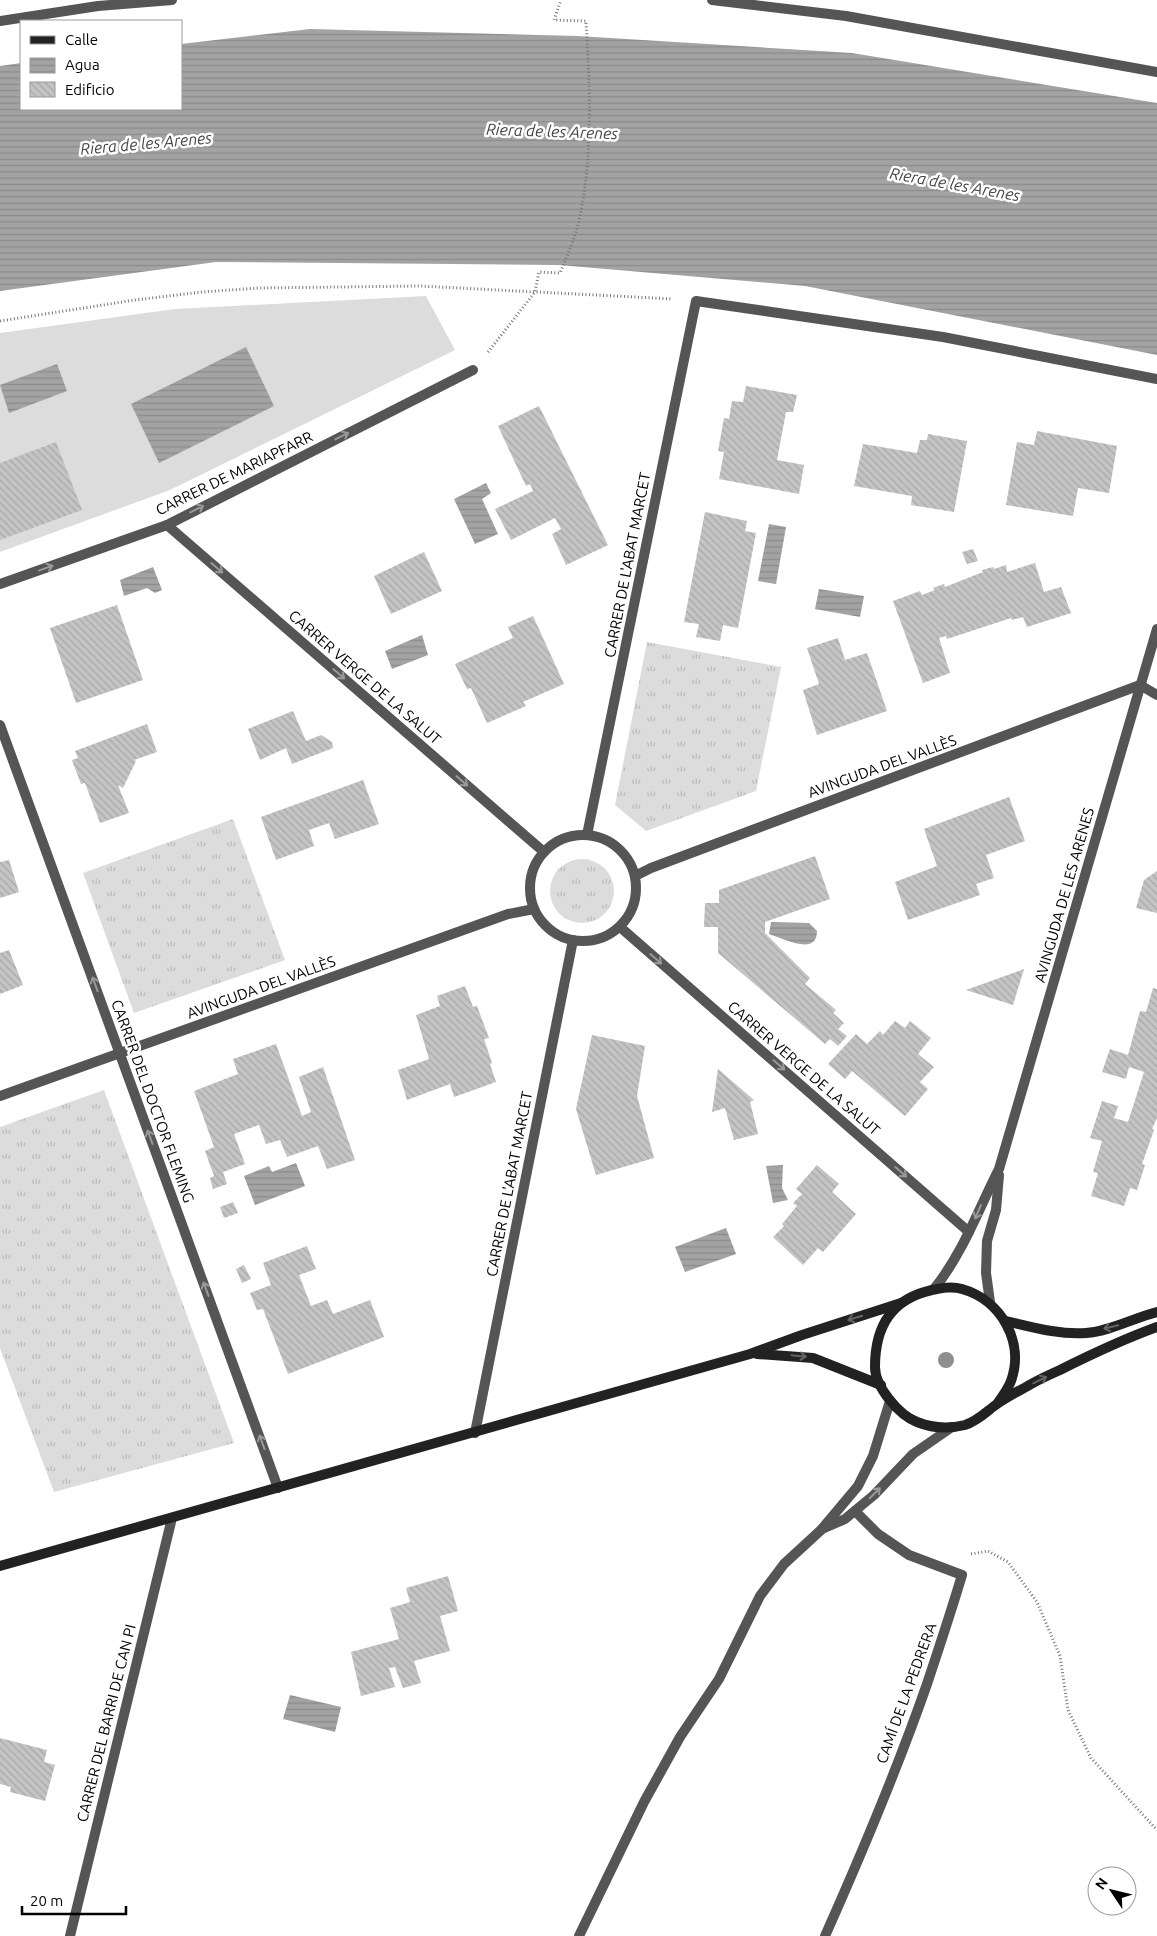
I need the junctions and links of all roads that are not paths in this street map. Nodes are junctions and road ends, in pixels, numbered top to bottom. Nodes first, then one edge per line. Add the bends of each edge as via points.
1 (172, 0) edge
2 (712, 0) edge
3 (0, 22) edge
4 (1157, 72) edge
5 (474, 370) road end
6 (1157, 379) edge
7 (166, 525) junction
8 (0, 584) edge
9 (1157, 630) edge
10 (1140, 685) junction
11 (1157, 695) edge
12 (0, 725) edge
13 (587, 835) junction
14 (544, 852) junction
15 (635, 876) junction
16 (534, 909) junction
17 (620, 926) junction
18 (573, 940) junction
19 (120, 1053) junction
20 (0, 1096) edge
21 (999, 1169) junction
22 (969, 1232) junction
23 (934, 1290) junction
24 (990, 1302) junction
25 (901, 1303) junction
26 (1157, 1312) edge
27 (1006, 1321) junction
28 (1157, 1326) edge
29 (750, 1354) junction
30 (881, 1385) junction
31 (890, 1402) junction
32 (997, 1404) junction
33 (952, 1427) junction
34 (475, 1433) junction
35 (278, 1488) junction
36 (855, 1511) junction
37 (172, 1518) junction
38 (821, 1530) junction
39 (0, 1566) edge
40 (70, 1936) edge
41 (579, 1936) edge
42 (825, 1936) edge

1 - 3 street via 98,6
2 - 4 street via 846,16
7 -> 5 street, CARRER DE MARIAPFARR
6 - 13 street, CARRER DE L'ABAT MARCET via 942,337 696,301
8 -> 7 street, CARRER DE MARIAPFARR
7 -> 14 street, CARRER VERGE DE LA SALUT
9 - 10 street, AVINGUDA DE LES ARENES
10 - 11 street
10 - 15 street, AVINGUDA DEL VALLÈS
10 - 21 street, AVINGUDA DE LES ARENES
19 -> 12 street, CARRER DEL DOCTOR FLEMING
13 - 14 street via 571,836
13 - 15 street via 600,837 623,852
14 - 16 street via 530,879
15 - 17 street via 636,894 631,912
16 - 18 street via 543,924
16 - 19 street, AVINGUDA DEL VALLÈS via 508,914
17 - 18 street via 606,936 590,941
17 -> 22 street, CARRER VERGE DE LA SALUT
18 - 34 street, CARRER DE L'ABAT MARCET
19 - 20 street, AVINGUDA DEL VALLÈS
35 -> 19 street, CARRER DEL DOCTOR FLEMING
21 -> 22 street, AVINGUDA DE LES ARENES
21 - 24 street, AVINGUDA DE LES ARENES via 996,1210 988,1241 986,1273
22 - 23 street, AVINGUDA DE LES ARENES via 962,1250
23 - 24 street via 945,1287 962,1289
23 - 25 street via 916,1294
24 - 27 street
25 -> 29 street
25 - 30 street via 878,1335 875,1371
26 -> 27 street via 1088,1333 1062,1333
27 - 32 street via 1014,1343 1015,1365 1011,1383
32 -> 28 street via 1092,1354
29 -> 30 street via 813,1358
29 - 34 street
30 - 31 street
31 - 33 street via 916,1422 940,1428
31 - 38 street via 873,1456 858,1486
32 - 33 street via 980,1418
36 -> 33 street via 913,1454
34 - 35 street
35 - 37 street
36 - 38 street
36 - 42 street, CAMÍ DE LA PEDRERA via 878,1534 909,1555 962,1576 887,1790
37 - 39 street
37 - 40 street, CARRER DEL BARRI DE CAN PI
38 - 41 street via 784,1564 760,1596 719,1679 680,1737 644,1802

